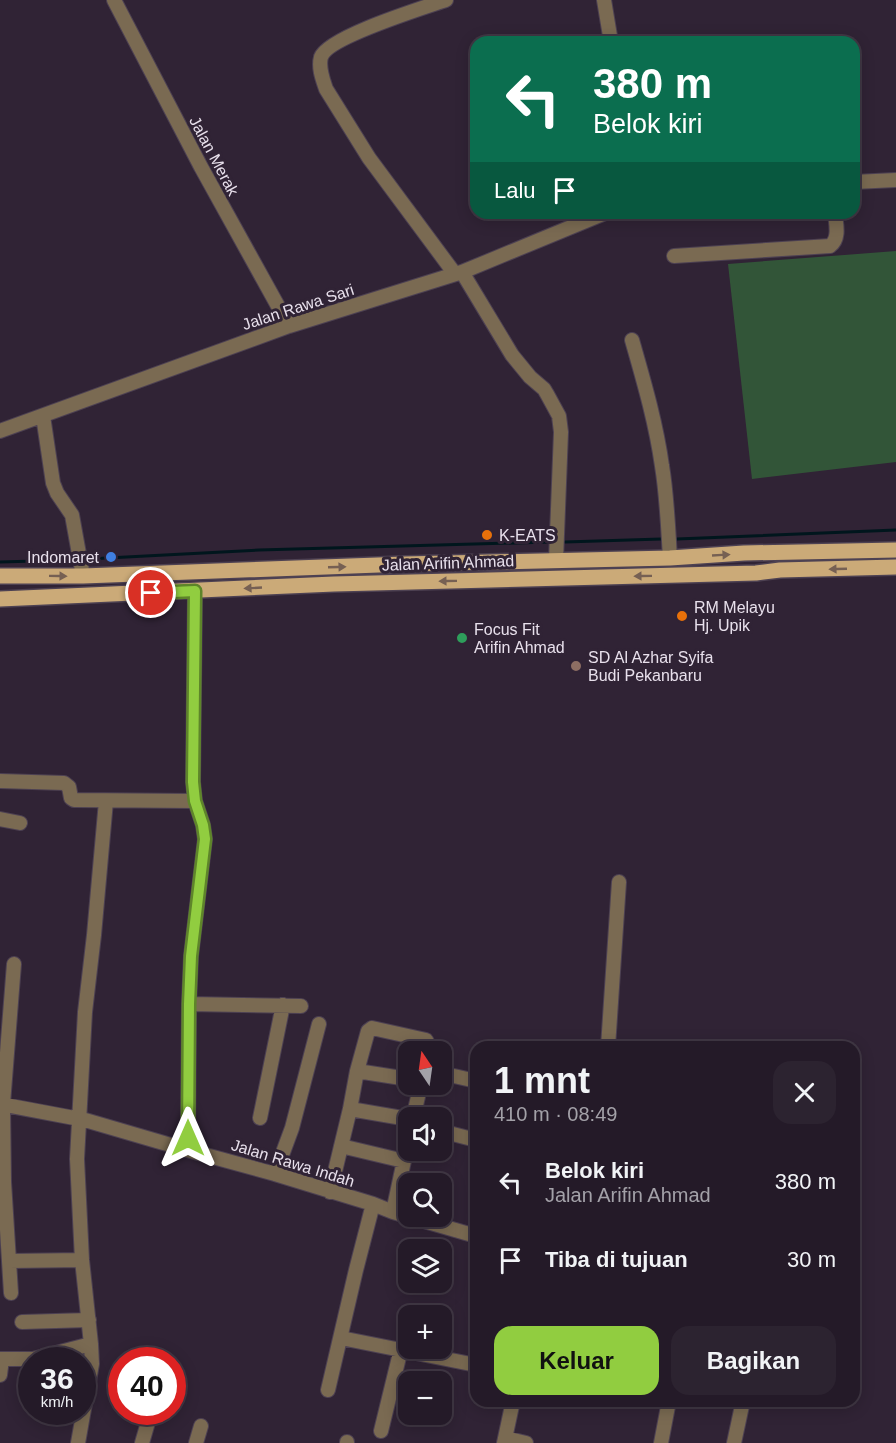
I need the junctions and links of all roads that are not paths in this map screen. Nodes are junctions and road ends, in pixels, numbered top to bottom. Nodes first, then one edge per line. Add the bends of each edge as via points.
1 (114, 0) edge
2 (446, 0) edge
3 (604, 0) edge
4 (411, 6) edge
5 (610, 36) edge
6 (896, 180) edge
7 (860, 182) edge
8 (590, 219) edge
9 (835, 219) edge
10 (674, 256) dead end
11 (459, 273) junction
12 (289, 326) junction
13 (632, 340) dead end
14 (43, 416) junction
15 (0, 431) edge
16 (896, 550) edge
17 (670, 558) junction
18 (556, 560) junction
19 (405, 564) junction
20 (896, 567) edge
21 (0, 576) edge
22 (83, 576) junction
23 (405, 582) junction
24 (195, 596) junction
25 (0, 599) edge
26 (0, 781) edge
27 (106, 801) junction
28 (195, 801) junction
29 (0, 819) edge
30 (20, 823) dead end
31 (619, 882) dead end
32 (14, 964) dead end
33 (189, 1004) junction
34 (283, 1005) junction
35 (301, 1006) dead end
36 (319, 1024) dead end
37 (426, 1041) edge
38 (608, 1041) edge
39 (357, 1071) junction
40 (454, 1076) dead end
41 (398, 1077) edge
42 (470, 1080) edge
43 (2, 1104) edge
44 (350, 1109) junction
45 (398, 1117) edge
46 (260, 1118) dead end
47 (79, 1119) junction
48 (452, 1134) edge
49 (470, 1138) edge
50 (341, 1146) junction
51 (191, 1150) junction
52 (398, 1160) edge
53 (404, 1161) edge
54 (275, 1174) junction
55 (2, 1182) edge
56 (330, 1192) junction
57 (373, 1204) junction
58 (393, 1212) junction
59 (470, 1234) edge
60 (82, 1260) junction
61 (9, 1261) junction
62 (11, 1293) dead end
63 (89, 1320) junction
64 (22, 1322) dead end
65 (341, 1338) junction
66 (92, 1344) junction
67 (398, 1349) edge
68 (398, 1358) edge
69 (1, 1359) edge
70 (448, 1359) edge
71 (470, 1364) edge
72 (0, 1375) edge
73 (328, 1390) dead end
74 (512, 1407) edge
75 (668, 1407) edge
76 (741, 1407) edge
77 (147, 1425) edge
78 (201, 1426) dead end
79 (381, 1431) dead end
80 (504, 1440) edge
81 (78, 1443) edge
82 (142, 1443) edge
83 (196, 1443) edge
84 (526, 1443) edge
85 (660, 1443) edge
86 (734, 1443) edge

1 - 12 street, Jalan Merak
2 - 4 street
3 - 5 street
4 - 11 street via 335,42 321,57 321,76 369,158
6 - 7 street
8 - 11 street, Jalan Rawa Sari
9 - 10 street via 836,239 830,246
11 - 12 street, Jalan Rawa Sari
11 - 18 street via 512,355 544,389 559,416
12 - 14 street, Jalan Rawa Sari
13 - 17 street via 662,463
14 - 15 street, Jalan Rawa Sari
14 - 22 street via 53,483 72,514
17 -> 16 main road, Jalan Arifin Ahmad
17 - 18 main road, Jalan Arifin Ahmad
18 - 19 main road, Jalan Arifin Ahmad
22 -> 19 main road, Jalan Arifin Ahmad
19 - 23 main road
20 -> 23 main road, Jalan Arifin Ahmad
21 -> 22 main road, Jalan Arifin Ahmad
23 -> 24 main road, Jalan Arifin Ahmad
24 - 25 main road, Jalan Arifin Ahmad
24 - 28 street
26 - 27 street via 64,783 73,800
27 - 28 street
27 - 47 street via 85,1012
28 - 33 street via 205,839
29 - 30 street
31 - 38 street
32 - 43 street
33 - 34 street
33 - 51 street
34 - 35 street
34 - 46 street
36 - 54 street via 292,1128
37 - 39 street via 372,1028
39 - 41 street
39 - 44 street
40 - 42 street
43 - 47 street, Jalan Rawa Indah
43 - 55 street
44 - 45 street
44 - 50 street
47 - 51 street, Jalan Rawa Indah
47 - 60 street
48 - 49 street
50 - 52 street
50 - 56 street
51 - 54 street, Jalan Rawa Indah
53 - 58 street
54 - 56 street, Jalan Rawa Indah
55 - 61 street
56 - 57 street, Jalan Rawa Indah
57 - 58 street, Jalan Rawa Indah
57 - 65 street
58 - 59 street, Jalan Rawa Indah
60 - 61 street
60 - 63 street
61 - 62 street
63 - 64 street
63 - 66 street
65 - 67 street
65 - 73 street
66 - 69 street via 33,1359
66 - 81 street via 91,1374
68 - 79 street
69 - 72 street
70 - 71 street
74 - 80 street
75 - 85 street
76 - 86 street
77 - 82 street
78 - 83 street
80 - 84 street

